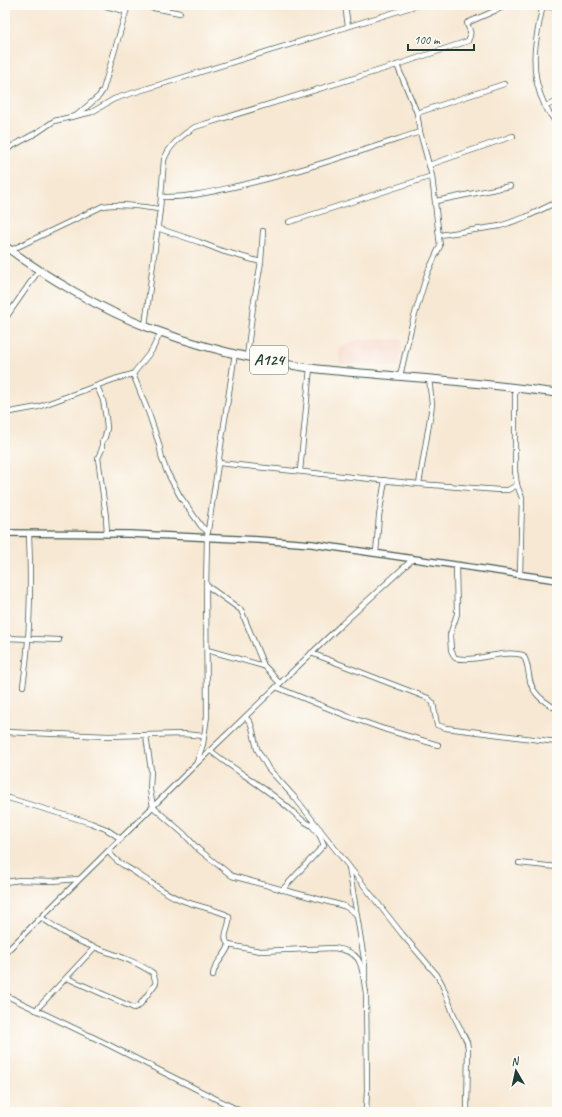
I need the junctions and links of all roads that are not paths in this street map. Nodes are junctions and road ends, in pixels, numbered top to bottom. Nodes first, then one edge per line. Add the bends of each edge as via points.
1 (102, 5) edge
2 (128, 5) edge
3 (138, 5) edge
4 (345, 5) edge
5 (418, 5) edge
6 (508, 5) edge
7 (539, 5) edge
8 (543, 5) edge
9 (557, 8) edge
10 (126, 11) junction
11 (180, 13) dead end
12 (348, 26) junction
13 (398, 65) junction
14 (504, 84) dead end
15 (557, 102) edge
16 (545, 106) junction
17 (417, 113) junction
18 (77, 115) junction
19 (557, 124) edge
20 (420, 132) junction
21 (513, 136) dead end
22 (5, 150) edge
23 (429, 164) junction
24 (432, 176) junction
25 (510, 186) dead end
26 (161, 197) junction
27 (436, 201) junction
28 (557, 202) edge
29 (160, 209) junction
30 (290, 222) dead end
31 (157, 228) junction
32 (263, 231) dead end
33 (440, 235) junction
34 (8, 248) edge
35 (261, 262) junction
36 (39, 270) junction
37 (5, 319) edge
38 (144, 326) junction
39 (161, 332) junction
40 (235, 353) junction
41 (247, 356) junction
42 (310, 368) junction
43 (133, 374) junction
44 (400, 376) junction
45 (429, 379) junction
46 (97, 386) junction
47 (515, 389) junction
48 (557, 393) edge
49 (5, 413) edge
50 (219, 463) junction
51 (300, 471) junction
52 (385, 480) junction
53 (419, 484) junction
54 (517, 485) junction
55 (5, 533) edge
56 (30, 533) junction
57 (107, 534) junction
58 (208, 534) junction
59 (376, 554) junction
60 (413, 559) junction
61 (456, 566) junction
62 (520, 575) junction
63 (557, 580) edge
64 (206, 585) junction
65 (5, 638) edge
66 (29, 638) junction
67 (59, 640) dead end
68 (207, 650) junction
69 (311, 653) junction
70 (264, 666) junction
71 (280, 683) junction
72 (23, 686) dead end
73 (276, 687) junction
74 (553, 707) dead end
75 (245, 717) junction
76 (5, 732) edge
77 (146, 736) junction
78 (204, 736) junction
79 (557, 742) edge
80 (438, 745) dead end
81 (211, 750) junction
82 (197, 763) junction
83 (5, 797) edge
84 (153, 807) junction
85 (312, 826) junction
86 (320, 829) junction
87 (121, 839) junction
88 (108, 851) junction
89 (519, 863) dead end
90 (349, 866) junction
91 (557, 867) edge
92 (79, 879) junction
93 (5, 882) edge
94 (282, 890) junction
95 (357, 915) junction
96 (42, 918) junction
97 (229, 945) junction
98 (95, 947) junction
99 (5, 953) edge
100 (213, 976) dead end
101 (67, 978) junction
102 (366, 993) junction
103 (5, 995) edge
104 (36, 1010) junction
105 (242, 1112) edge
106 (366, 1112) edge
107 (467, 1112) edge

1 - 10 street
2 - 10 street
3 - 11 street
4 - 12 street
5 - 12 street
6 - 13 street via 467,23 471,30 468,41
7 - 8 street
8 - 9 street
8 - 16 street via 533,61 534,77
10 - 18 street via 103,90
12 - 18 street via 126,95 92,112
13 - 17 street
13 - 26 street via 195,127 184,133 166,153
14 - 17 street
15 - 16 street
16 - 19 street
17 - 20 street
18 - 22 street via 54,121
20 - 23 street
20 - 26 street via 309,168 259,181 180,198
21 - 23 street
23 - 24 street
24 - 27 street
24 - 30 street
25 - 27 street
26 - 29 street
27 - 33 street
28 - 33 street via 500,226
29 - 31 street
29 - 34 street via 103,206
31 - 35 street
31 - 38 street
32 - 35 street
33 - 44 street via 440,246 427,274
34 - 36 highway, A124
35 - 41 street via 252,308
36 - 37 street
36 - 38 highway, A124 via 89,299
38 - 39 highway, A124
39 - 40 highway, A124
39 - 43 street via 152,350
40 - 41 highway, A124
40 - 50 street
41 - 42 highway, A124
42 - 44 highway, A124
42 - 51 street
43 - 46 street
43 - 58 street via 168,472 180,496
44 - 45 highway, A124
45 - 47 highway, A124
45 - 53 street via 432,404
46 - 49 street via 38,407
46 - 57 street via 106,418 106,435 98,458
47 - 48 highway, A124
47 - 54 street
50 - 51 street
50 - 58 street
51 - 52 street
52 - 53 street
52 - 59 street
53 - 54 street via 499,490 508,490
54 - 62 street via 522,498
55 - 56 main road
56 - 57 main road
56 - 66 street
57 - 58 main road
58 - 59 main road via 312,544
58 - 64 street
59 - 60 main road
60 - 61 main road
60 - 69 street
61 - 62 main road
61 - 74 street via 457,614 450,635 451,650 455,658 464,660 503,654 523,655 531,686 536,694
62 - 63 main road
64 - 68 street
64 - 70 street via 241,610
65 - 66 street
66 - 67 street
66 - 72 street
68 - 70 street
68 - 78 street via 207,716
69 - 71 street
69 - 79 street via 428,698 433,703 437,725
70 - 71 street
71 - 73 street
73 - 75 street
73 - 80 street via 384,729
75 - 81 street
75 - 86 street via 252,727 261,759
76 - 77 street
77 - 78 street
77 - 84 street
78 - 82 street
81 - 82 street
81 - 85 street
82 - 84 street
83 - 87 street via 91,823
84 - 87 street
84 - 94 street via 232,876
85 - 86 street
85 - 94 street via 324,845
86 - 90 street
87 - 88 street
88 - 92 street
88 - 97 street via 119,863 164,892 229,917 230,922 224,937
89 - 91 street
90 - 95 street
90 - 107 street via 442,984 467,1042
92 - 93 street
92 - 96 street
94 - 95 street via 344,906
95 - 102 street via 365,965
96 - 98 street
96 - 99 street
97 - 100 street
97 - 102 street via 260,952 312,948 344,950 358,957
98 - 101 street
98 - 101 street via 153,973 156,983 140,1006 134,1008
101 - 104 street
102 - 106 street
103 - 104 street
104 - 105 street

